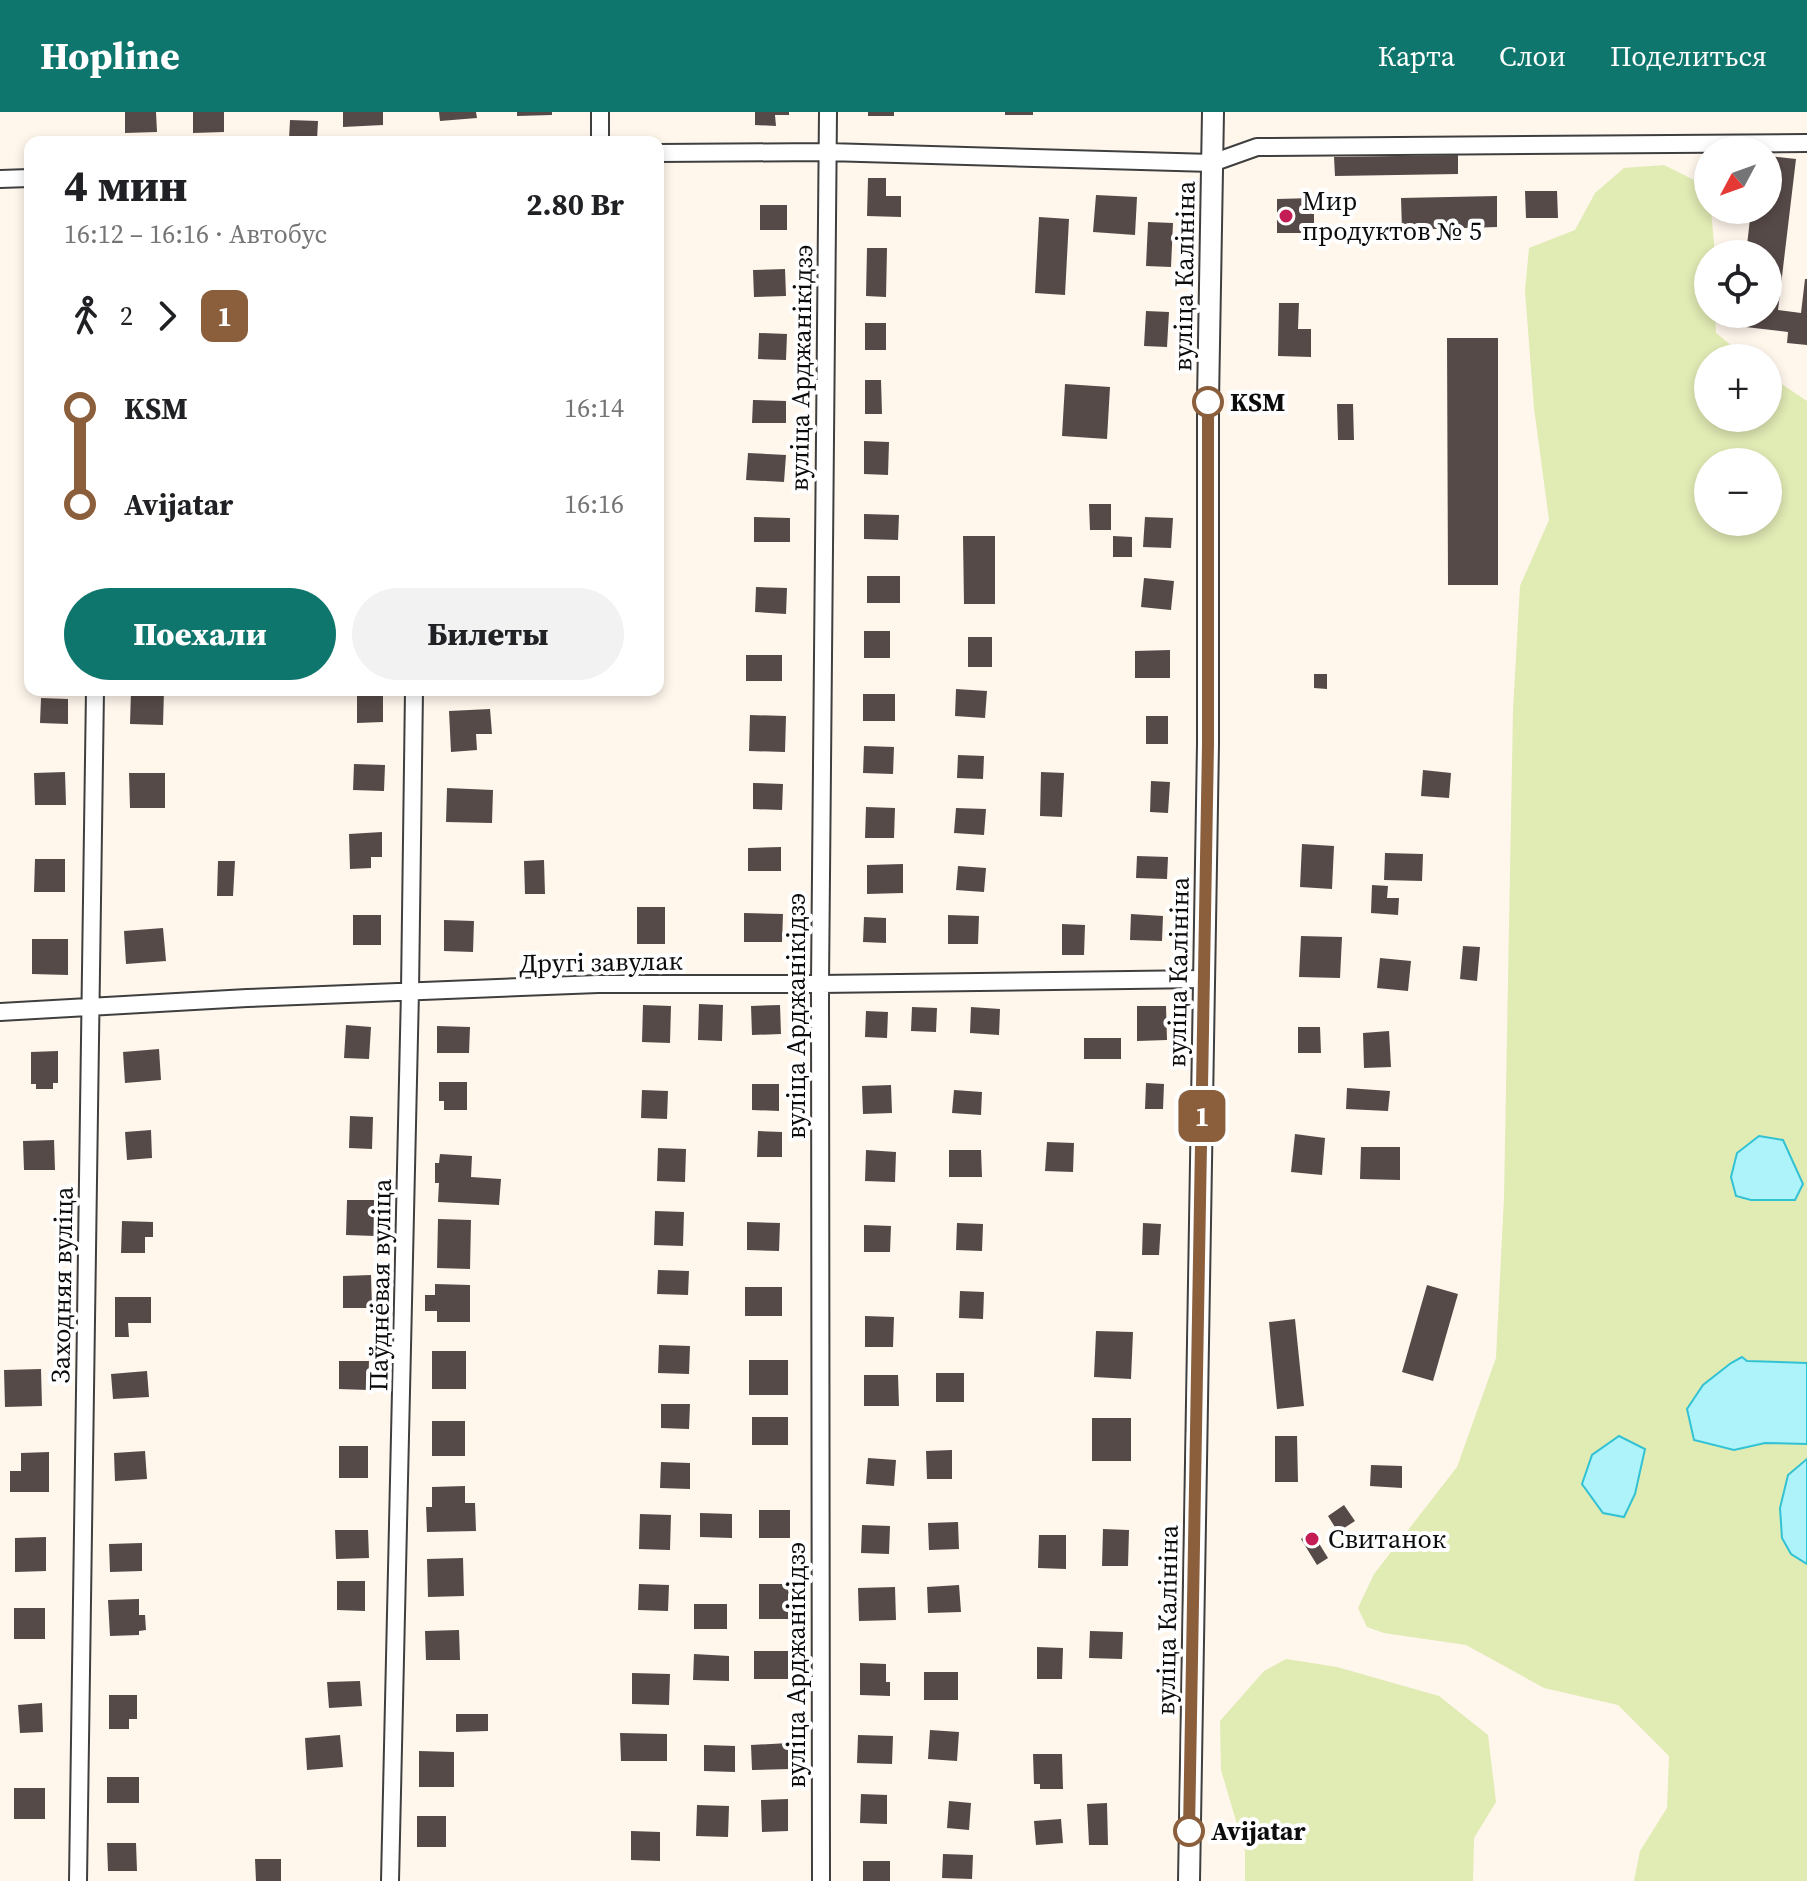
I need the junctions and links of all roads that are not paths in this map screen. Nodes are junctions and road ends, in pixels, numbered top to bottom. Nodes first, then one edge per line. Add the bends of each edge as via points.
1 (600, 112) edge
2 (828, 112) edge
3 (1213, 112) edge
4 (600, 136) edge
5 (1807, 143) edge
6 (827, 152) junction
7 (664, 153) edge
8 (1212, 163) junction
9 (24, 178) edge
10 (0, 179) edge
11 (95, 696) edge
12 (414, 696) edge
13 (1204, 979) junction
14 (820, 984) junction
15 (410, 991) junction
16 (89, 1006) junction
17 (0, 1012) edge
18 (78, 1881) edge
19 (390, 1881) edge
20 (821, 1881) edge
21 (1189, 1881) edge

1 - 4 street
2 - 6 street, вуліца Арджанікідзэ
3 - 8 street, вуліца Калініна
5 - 8 street via 1257,147
6 - 7 street
6 - 8 street
6 - 14 street, вуліца Арджанікідзэ
8 - 13 street, вуліца Калініна
9 - 10 street
11 - 16 street, Заходняя вуліца
12 - 15 street, Паўднёвая вуліца
13 - 14 street, Другі завулак
13 - 21 street, вуліца Калініна
14 - 15 street, Другі завулак
14 - 20 street, вуліца Арджанікідзэ
15 - 16 street, Другі завулак
15 - 19 street, Паўднёвая вуліца
16 - 17 street, Другі завулак
16 - 18 street, Заходняя вуліца

